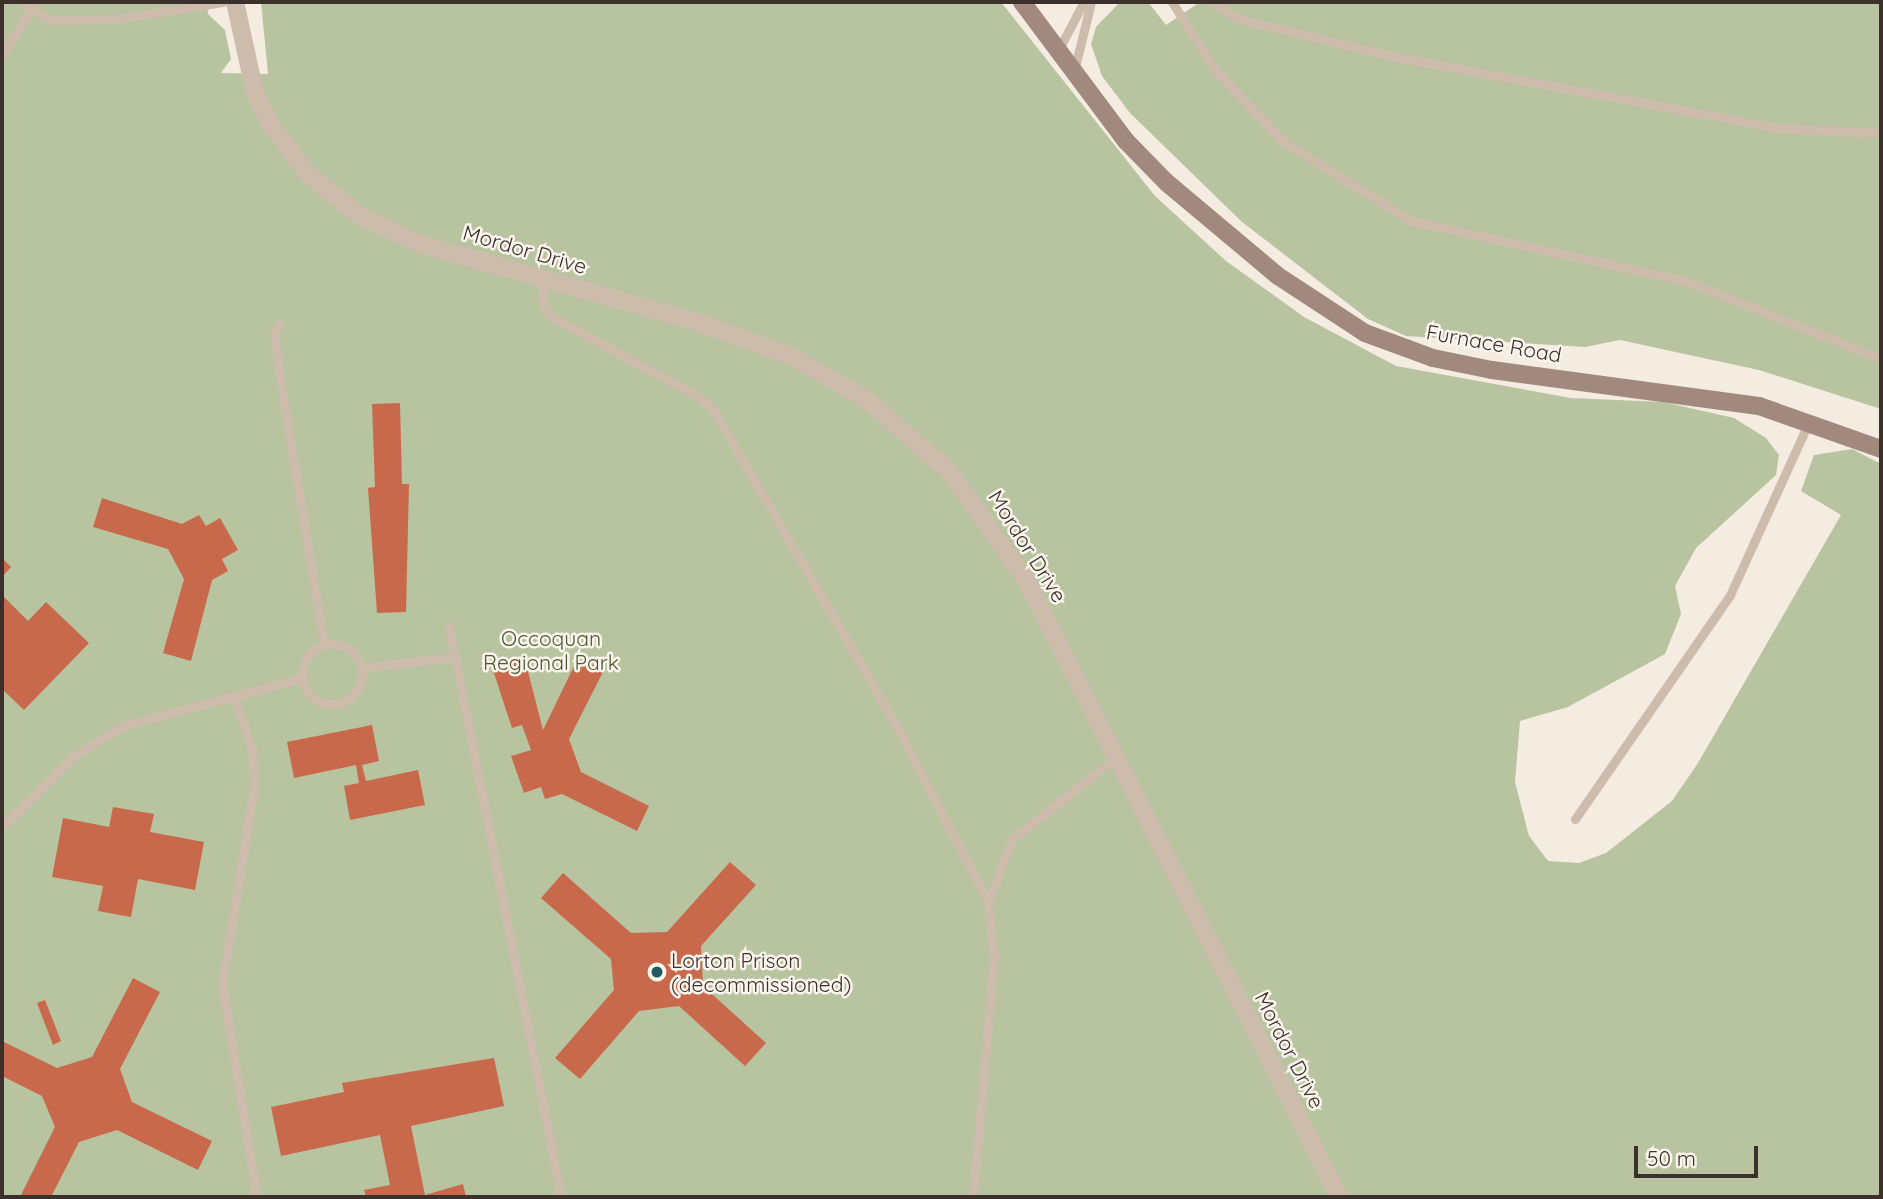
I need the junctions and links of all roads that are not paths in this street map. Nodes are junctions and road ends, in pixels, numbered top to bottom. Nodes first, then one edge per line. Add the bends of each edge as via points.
1 (24, 2) edge
2 (223, 2) edge
3 (235, 2) edge
4 (1023, 2) edge
5 (1172, 2) edge
6 (1212, 2) edge
7 (1090, 3) edge
8 (30, 11) junction
9 (1060, 47) junction
10 (2, 55) edge
11 (1075, 67) junction
12 (1881, 133) edge
13 (545, 278) junction
14 (279, 324) dead end
15 (1881, 359) edge
16 (1809, 420) junction
17 (1881, 449) edge
18 (449, 626) dead end
19 (324, 645) junction
20 (453, 657) junction
21 (362, 668) junction
22 (302, 678) junction
23 (235, 700) junction
24 (1116, 758) junction
25 (1575, 819) dead end
26 (2, 827) edge
27 (988, 902) junction
28 (257, 1197) edge
29 (561, 1197) edge
30 (972, 1197) edge
31 (1339, 1197) edge

1 - 8 lane
2 - 8 lane via 116,19 49,20
3 - 13 street, Mordor Drive via 260,105 289,152 330,194 401,236
4 - 9 main road, Furnace Road
5 - 15 lane via 1216,71 1284,142 1411,221 1686,281
6 - 12 lane via 1239,19 1396,57 1778,128
7 - 9 lane via 1082,7
7 - 11 lane
8 - 10 lane
9 - 11 main road, Furnace Road
11 - 16 main road, Furnace Road via 1126,141 1166,182 1278,276 1364,333 1433,358 1712,397
13 - 24 street, Mordor Drive via 755,341 830,377 897,423 949,471 996,530
13 - 27 lane via 542,302 550,316 699,397 714,411 898,729
14 - 19 lane via 274,332 282,391
16 - 17 main road, Furnace Road
16 - 25 lane via 1730,595
18 - 20 lane
19 - 21 lane via 343,646
19 - 22 lane via 309,654
20 - 21 lane
20 - 29 lane
21 - 22 lane via 359,687 337,704 318,701
22 - 23 lane
23 - 26 lane via 167,710 122,726 73,757
23 - 28 lane via 252,749 254,787 222,984
24 - 27 lane via 1012,839
24 - 31 street, Mordor Drive
27 - 30 lane via 994,957

